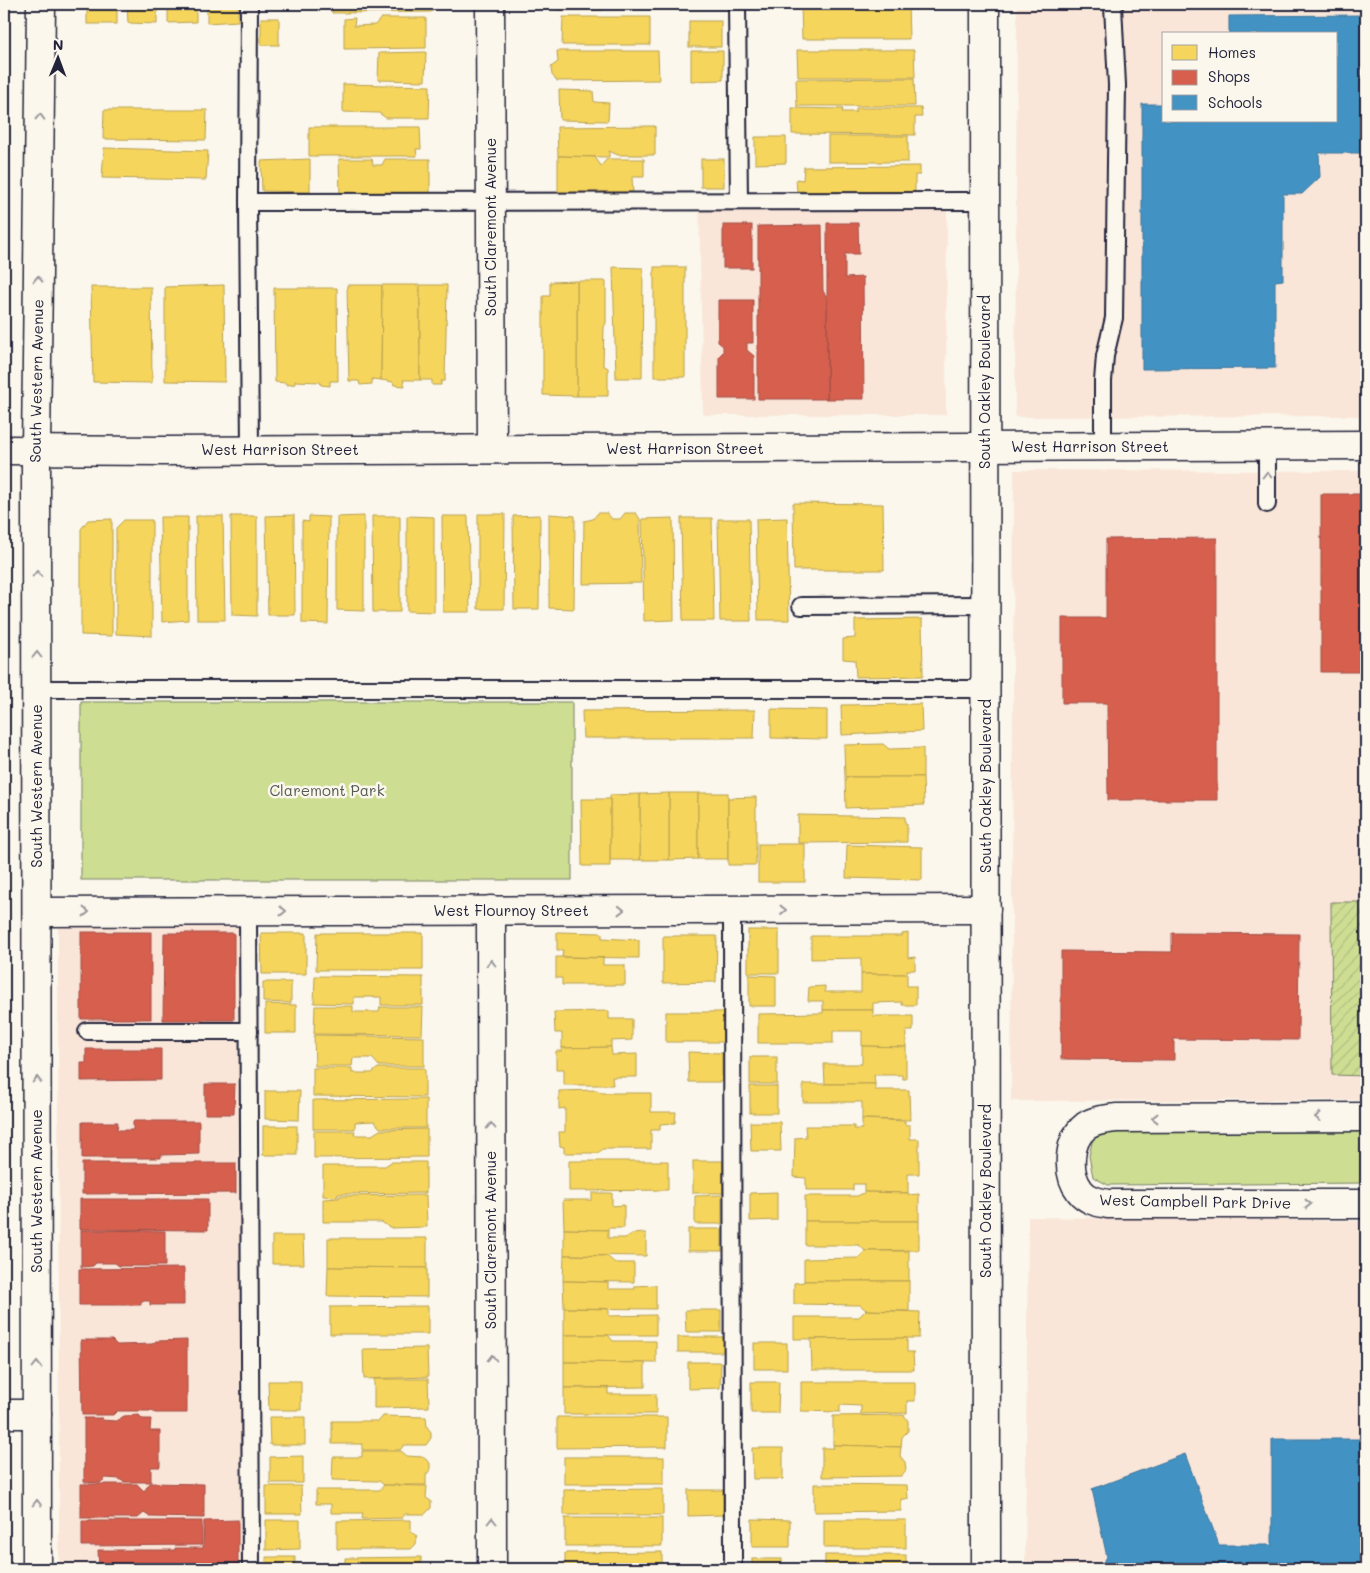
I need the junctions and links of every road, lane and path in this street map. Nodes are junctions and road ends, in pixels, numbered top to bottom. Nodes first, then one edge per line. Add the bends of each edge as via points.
1 (41, 4) edge
2 (249, 4) edge
3 (490, 4) edge
4 (737, 4) edge
5 (985, 4) edge
6 (1115, 4) edge
7 (491, 201) junction
8 (739, 201) junction
9 (985, 201) junction
10 (248, 202) junction
11 (1366, 445) edge
12 (1267, 446) junction
13 (985, 447) junction
14 (1103, 447) junction
15 (492, 449) junction
16 (4, 450) edge
17 (36, 450) junction
18 (250, 450) junction
19 (1267, 504) dead end
20 (986, 605) junction
21 (801, 606) dead end
22 (37, 689) junction
23 (986, 689) junction
24 (491, 910) junction
25 (732, 910) junction
26 (986, 910) junction
27 (37, 912) junction
28 (248, 912) junction
29 (87, 1031) dead end
30 (249, 1031) junction
31 (1366, 1117) edge
32 (1366, 1204) edge
33 (4, 1414) edge
34 (37, 1414) junction
35 (38, 1569) edge
36 (251, 1569) edge
37 (492, 1569) edge
38 (733, 1569) edge
39 (986, 1569) edge

17 -> 1 street, South Western Avenue
2 - 10 lane
3 - 7 street, South Claremont Avenue
4 - 8 lane
5 - 9 street, South Oakley Boulevard
6 - 14 lane via 1114,318 1105,356
7 - 8 lane
7 - 10 lane
7 - 15 street, South Claremont Avenue
8 - 9 lane
9 - 13 street, South Oakley Boulevard
10 - 18 lane
11 - 12 street, West Harrison Street
12 - 14 street, West Harrison Street
19 -> 12 lane
13 - 14 street, West Harrison Street
13 - 15 street, West Harrison Street
13 - 20 street, South Oakley Boulevard
15 - 18 street, West Harrison Street
16 - 17 street, West Harrison Street
17 - 18 street, West Harrison Street
22 -> 17 street, South Western Avenue
20 - 21 lane
20 - 23 street, South Oakley Boulevard
22 - 23 lane
22 - 27 street, South Western Avenue
23 - 26 street, South Oakley Boulevard
24 -> 25 street, West Flournoy Street
28 -> 24 street, West Flournoy Street
37 -> 24 street, South Claremont Avenue
25 -> 26 street, West Flournoy Street
25 - 38 lane
26 - 39 street, South Oakley Boulevard
27 -> 28 street, West Flournoy Street
34 -> 27 street, South Western Avenue
28 - 30 lane
29 - 30 lane
30 - 36 lane
31 -> 32 street, West Campbell Park Drive via 1100,1120 1086,1126 1076,1138 1070,1164 1080,1190 1091,1200 1108,1204
33 - 34 street
35 -> 34 street, South Western Avenue

